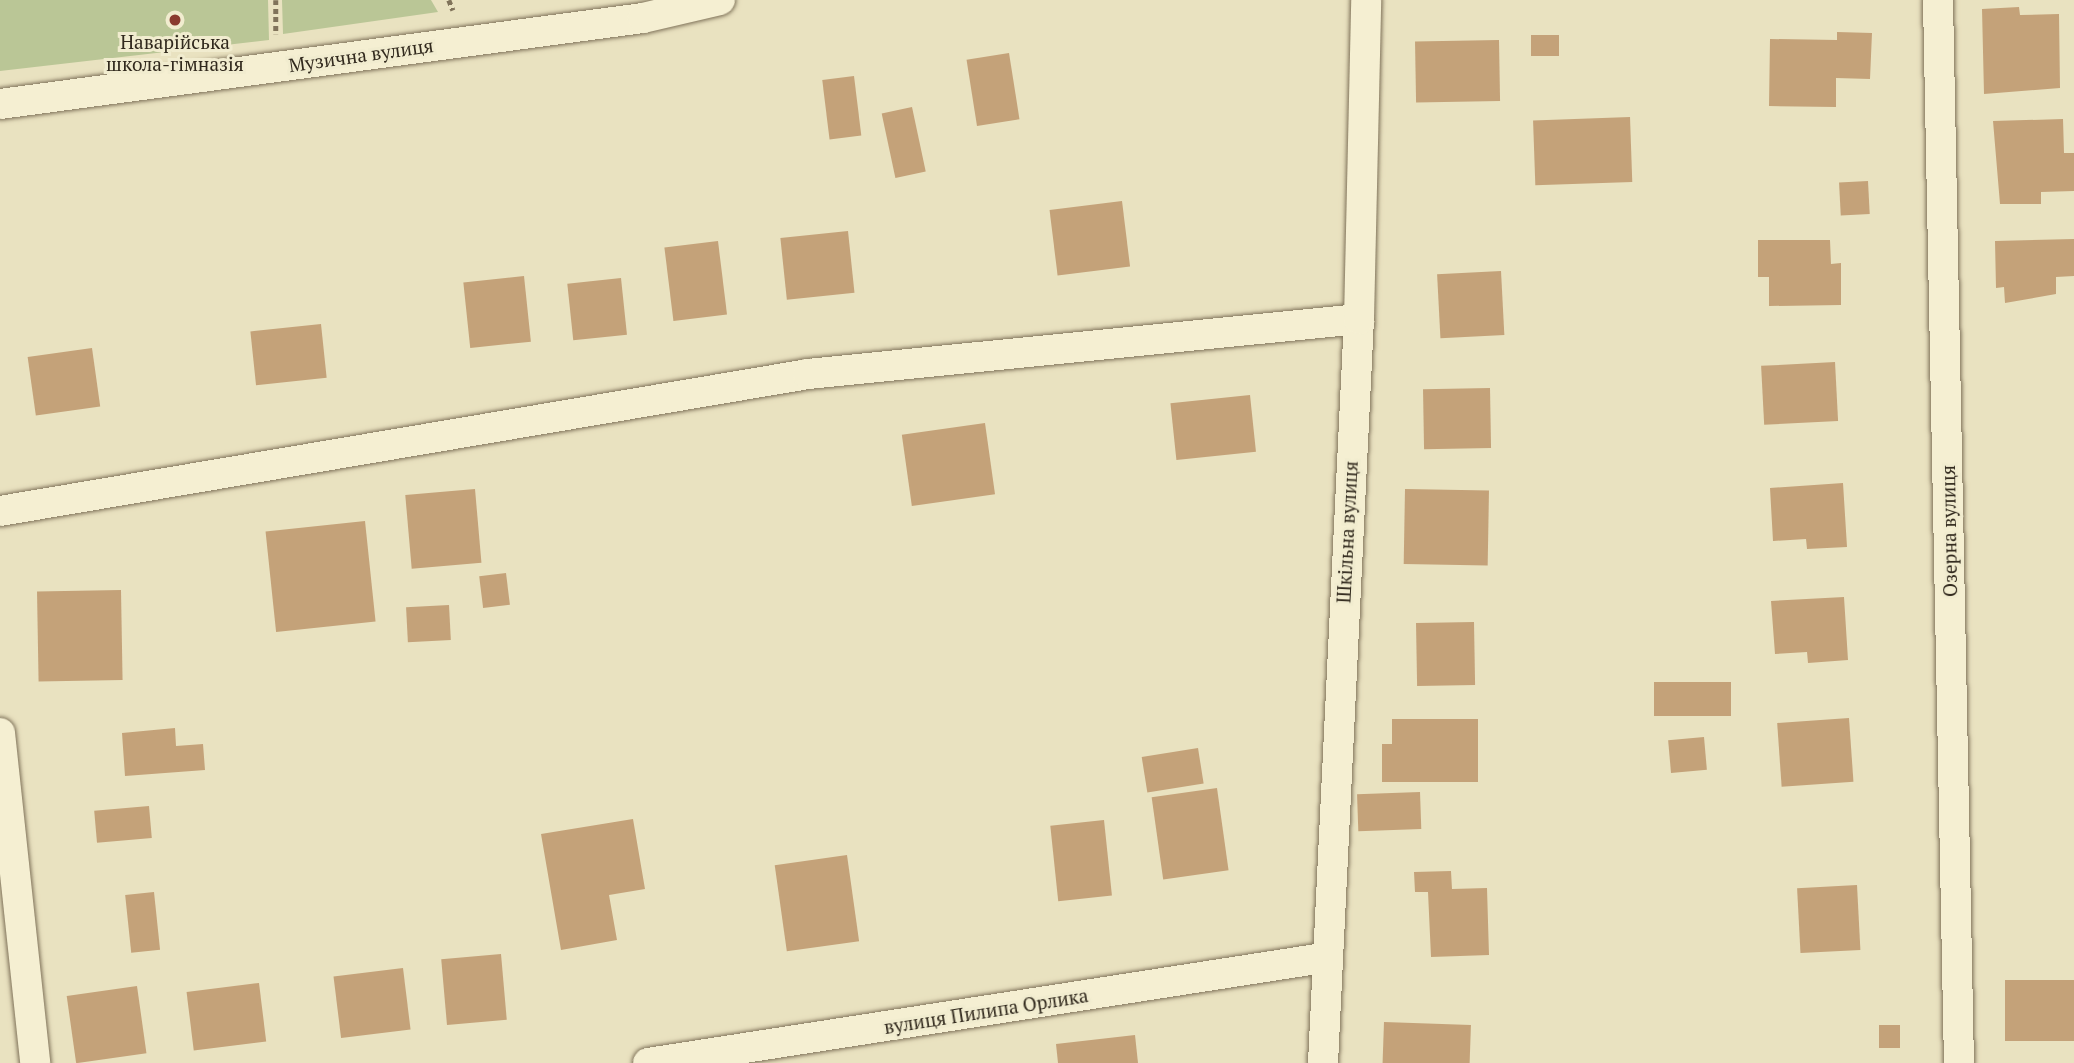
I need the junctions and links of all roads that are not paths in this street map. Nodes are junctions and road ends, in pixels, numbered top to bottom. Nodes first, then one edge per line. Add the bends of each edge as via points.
1 (720, 0) edge
2 (1366, 0) edge
3 (1938, 0) edge
4 (0, 104) edge
5 (1359, 318) junction
6 (0, 511) edge
7 (0, 733) edge
8 (2, 782) edge
9 (1323, 957) junction
10 (35, 1063) edge
11 (648, 1063) edge
12 (1322, 1063) edge
13 (1959, 1063) edge

1 - 4 street, Музична вулиця via 643,18
2 - 5 street, Шкільна вулиця
3 - 13 street, Озерна вулиця
5 - 6 street via 808,374
5 - 9 street, Шкільна вулиця
7 - 8 street
8 - 10 street
9 - 11 street, вулиця Пилипа Орлика
9 - 12 street, Шкільна вулиця

